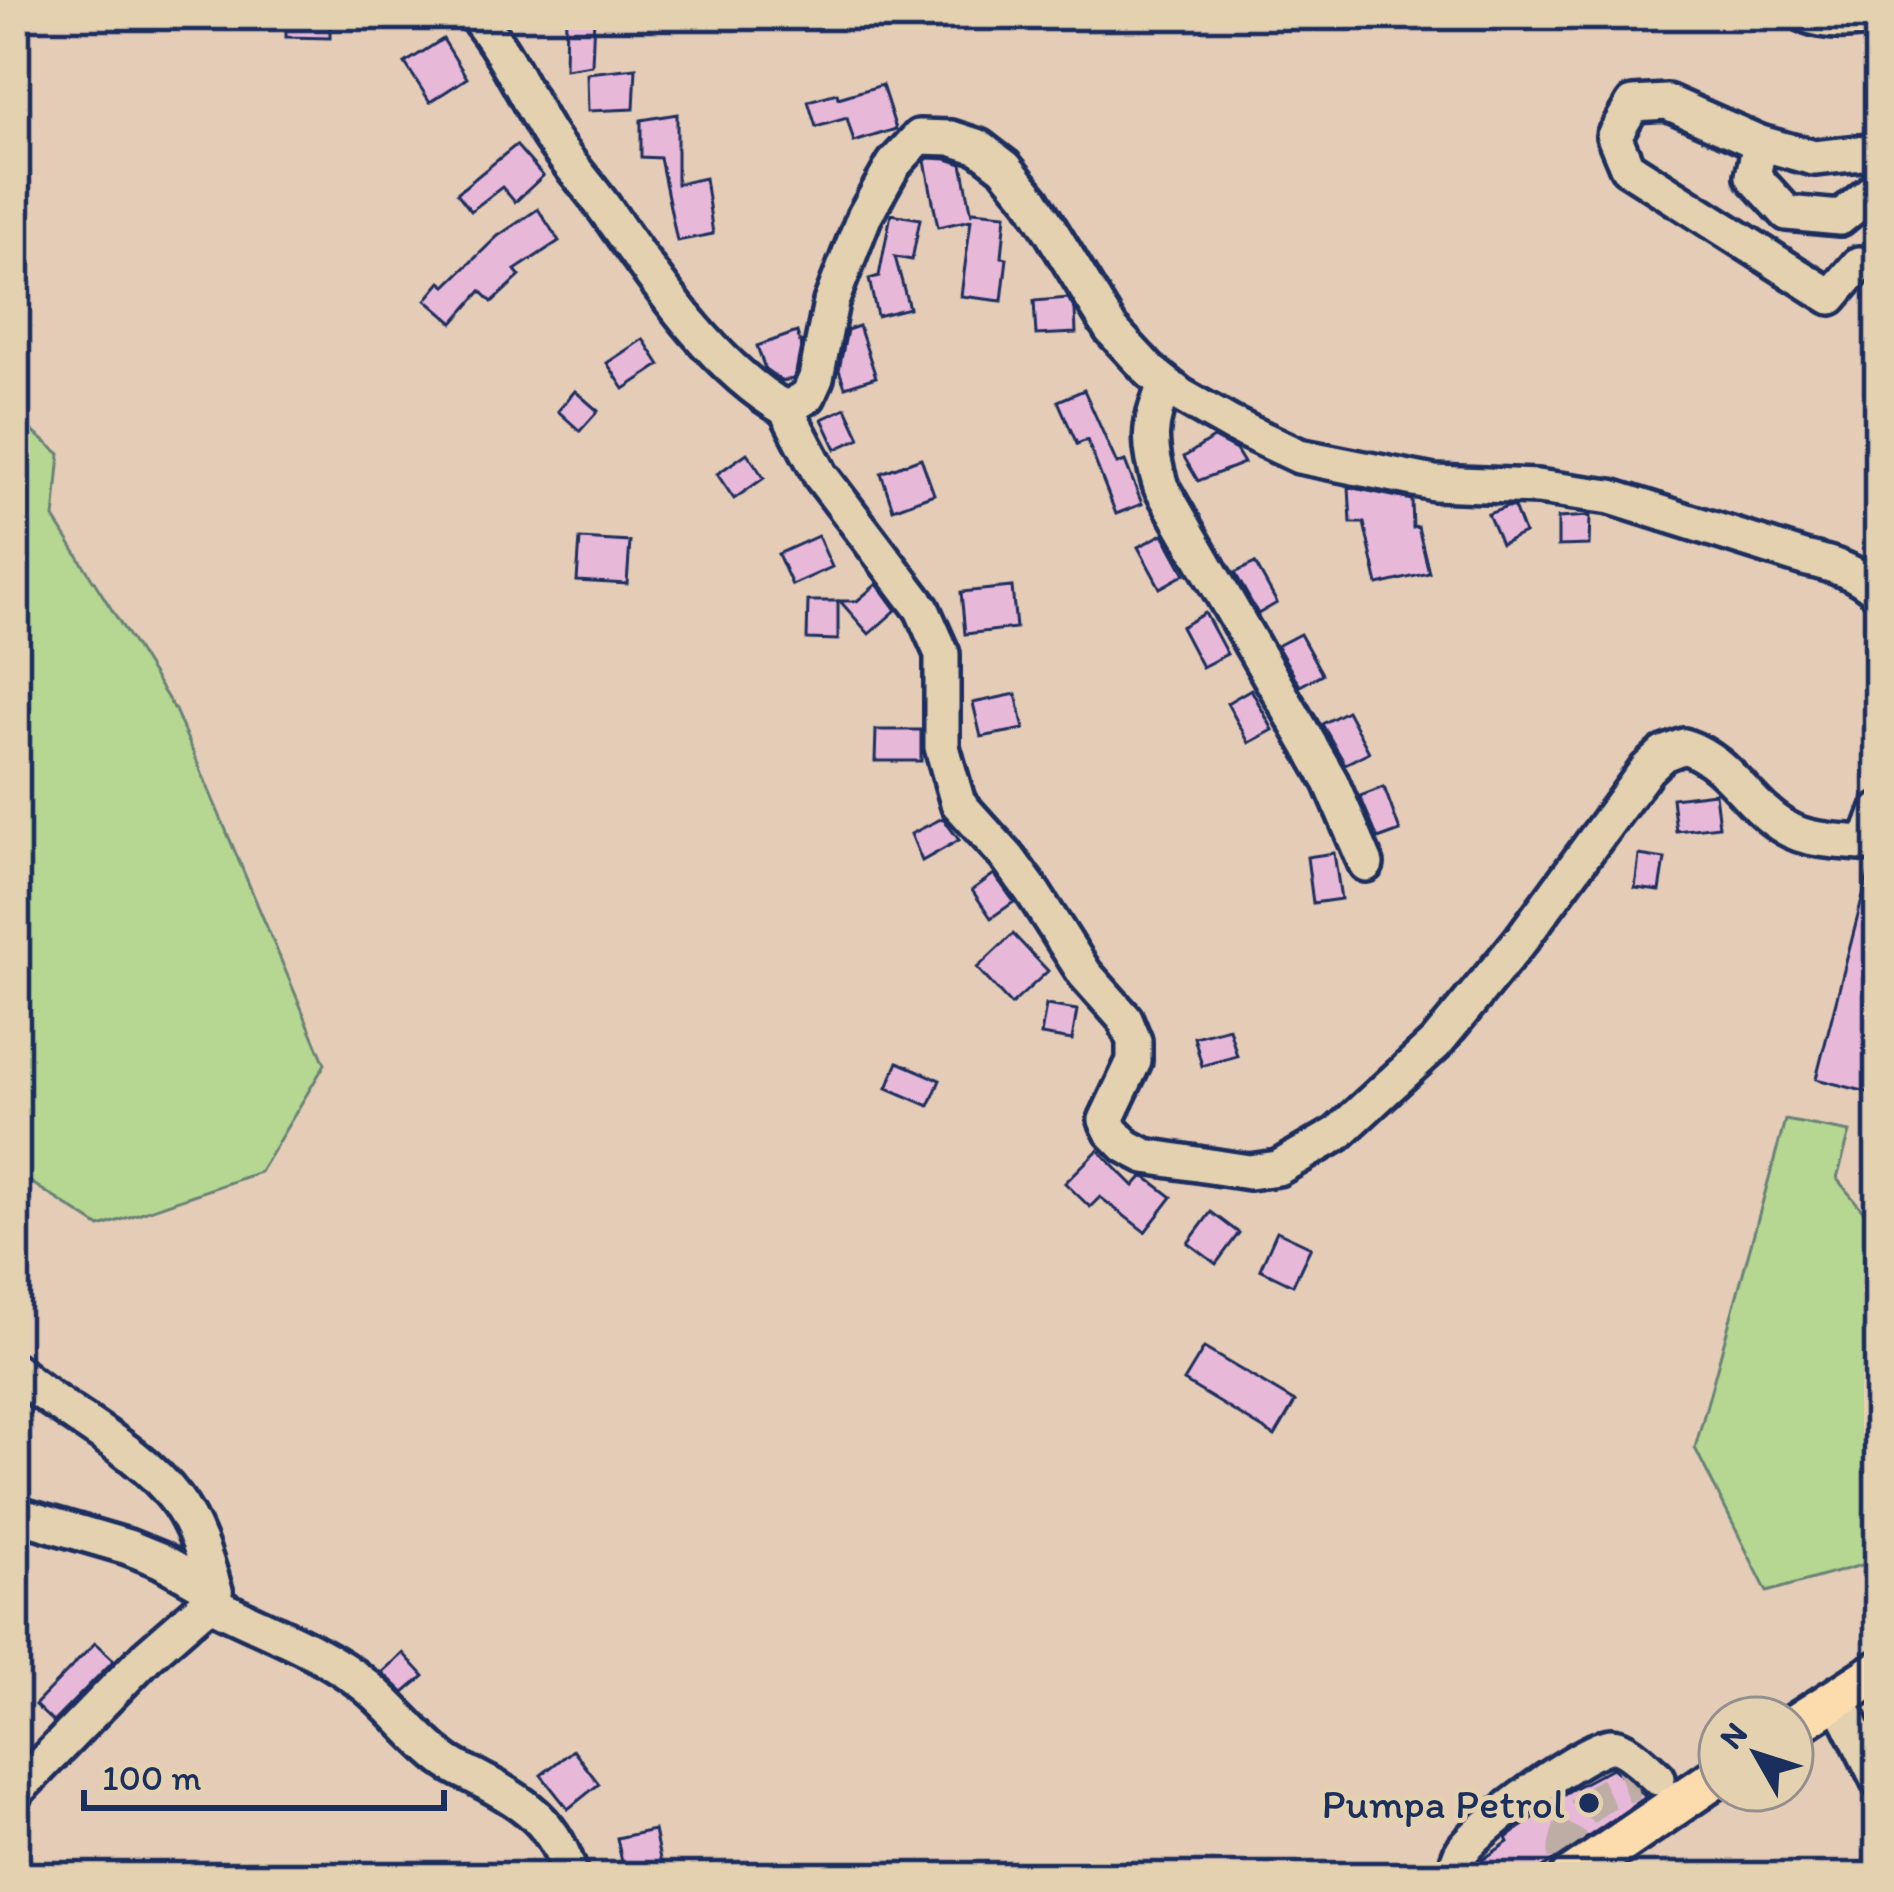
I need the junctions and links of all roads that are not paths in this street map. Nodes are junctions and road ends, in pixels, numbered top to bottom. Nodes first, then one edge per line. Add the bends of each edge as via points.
1 (475, 15) edge
2 (1805, 15) edge
3 (1879, 17) edge
4 (1760, 143) junction
5 (1879, 151) edge
6 (1879, 186) edge
7 (1859, 264) dead end
8 (1166, 384) junction
9 (786, 409) junction
10 (1879, 593) edge
11 (1875, 833) edge
12 (1366, 864) dead end
13 (15, 1371) edge
14 (15, 1514) edge
15 (212, 1597) junction
16 (1879, 1671) edge
17 (1837, 1697) junction
18 (1816, 1711) edge
19 (1696, 1775) edge
20 (1879, 1781) edge
21 (1696, 1788) edge
22 (15, 1792) edge
23 (1567, 1871) edge
24 (571, 1877) edge
25 (1454, 1877) edge

1 - 9 street via 647,272 719,356
2 - 3 street
4 - 5 street via 1814,158
4 - 6 street via 1753,176 1787,212 1840,218
4 - 7 street via 1666,102 1633,104 1614,136 1627,167 1832,297
8 - 9 street via 1111,328 1006,167 980,147 919,137 864,217 831,302 816,378 808,395
8 - 10 street via 1299,456 1435,483 1611,497 1836,565
8 - 12 street via 1151,427 1161,487 1331,782
9 - 11 street via 821,476 922,609 942,654 942,747 958,803 1125,1019 1134,1061 1106,1120 1145,1156 1249,1172 1278,1168 1336,1134 1436,1043 1663,754 1684,746 1714,759 1763,810 1804,836
13 - 15 street via 174,1496 194,1529
14 - 15 street via 160,1560
15 - 22 street
15 - 24 street via 364,1684 435,1753 535,1814
16 - 17 main road
17 - 18 main road
17 - 20 street
19 - 25 street via 1647,1780 1607,1746 1482,1829
21 - 23 main road

